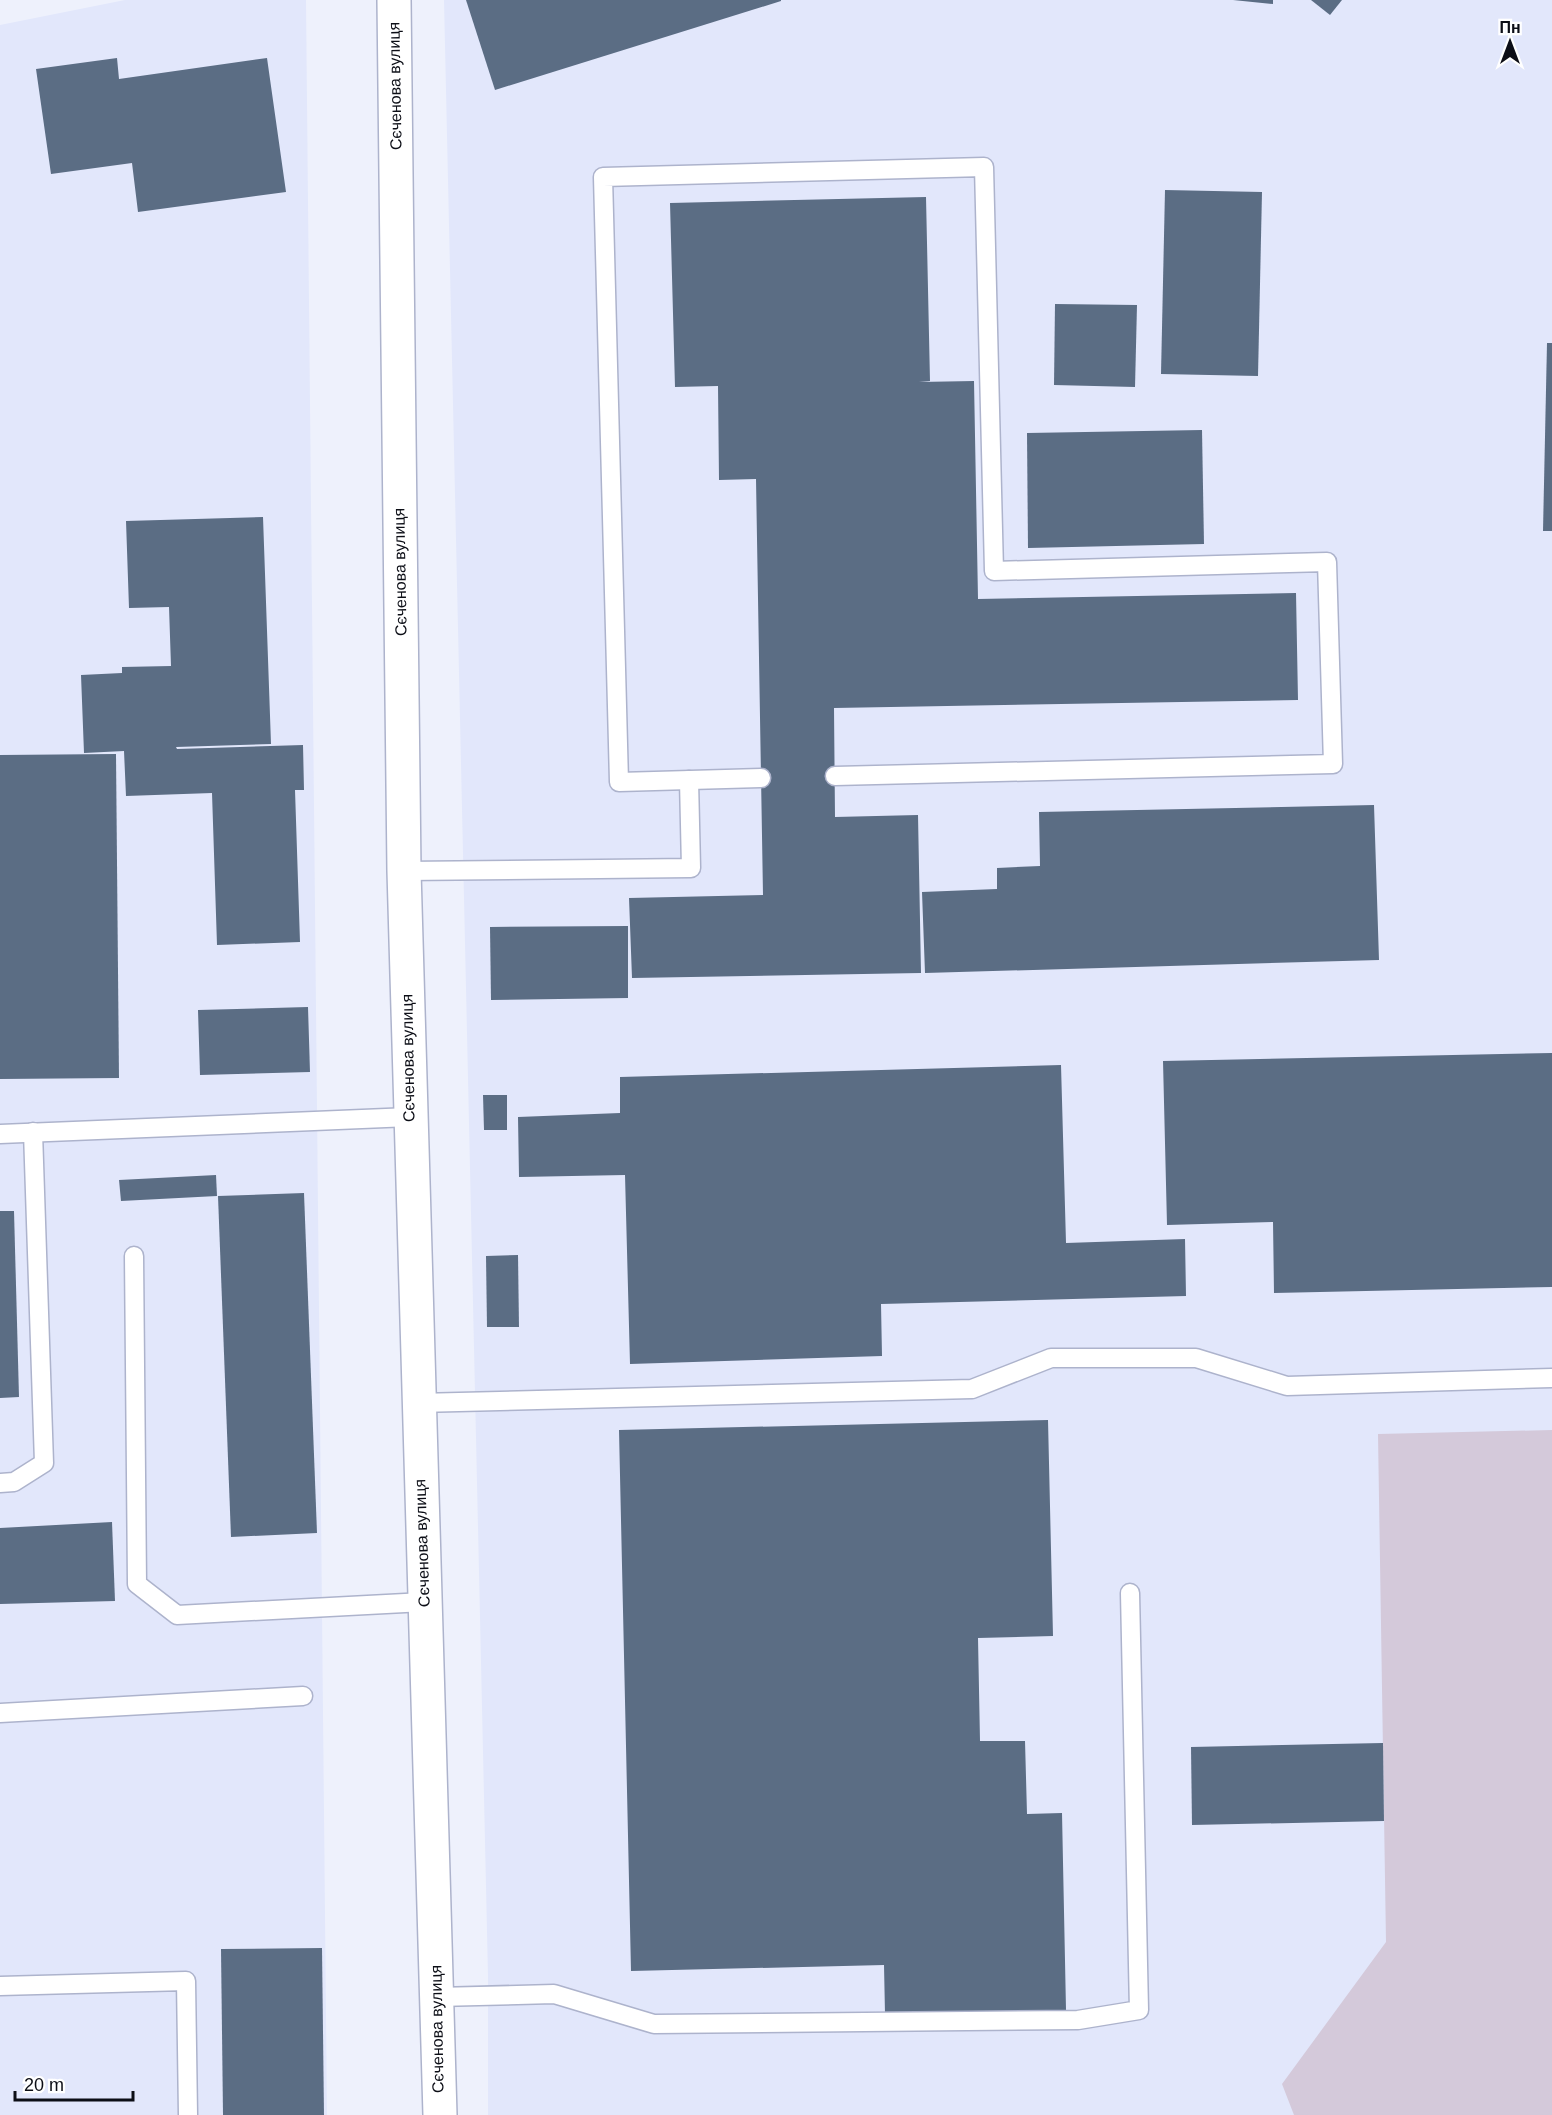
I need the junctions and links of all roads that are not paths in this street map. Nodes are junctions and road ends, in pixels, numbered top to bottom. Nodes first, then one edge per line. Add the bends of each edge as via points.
1 (394, 0) edge
2 (836, 776) dead end
3 (761, 778) dead end
4 (689, 780) junction
5 (404, 872) junction
6 (410, 1117) junction
7 (33, 1132) junction
8 (0, 1134) edge
9 (134, 1256) dead end
10 (1552, 1378) edge
11 (418, 1402) junction
12 (0, 1483) edge
13 (1130, 1593) dead end
14 (424, 1602) junction
15 (303, 1696) dead end
16 (0, 1713) edge
17 (0, 1986) edge
18 (437, 1997) junction
19 (188, 2115) edge
20 (440, 2115) edge

1 - 5 street, Сєченова вулиця
2 - 4 lane via 1333,764 1327,562 994,571 984,167 603,177 619,782
3 - 4 lane
4 - 5 lane via 691,868
5 - 6 street, Сєченова вулиця
6 - 7 lane
6 - 11 street, Сєченова вулиця
7 - 8 lane
7 - 12 lane via 44,1463 14,1482
9 - 14 lane via 137,1584 177,1615
10 - 11 lane via 1287,1386 1196,1358 1052,1358 972,1389
11 - 14 street, Сєченова вулиця
13 - 18 lane via 1139,2010 1078,2019 654,2024 554,1994
14 - 18 street, Сєченова вулиця
15 - 16 lane
17 - 19 lane via 186,1981
18 - 20 street, Сєченова вулиця

